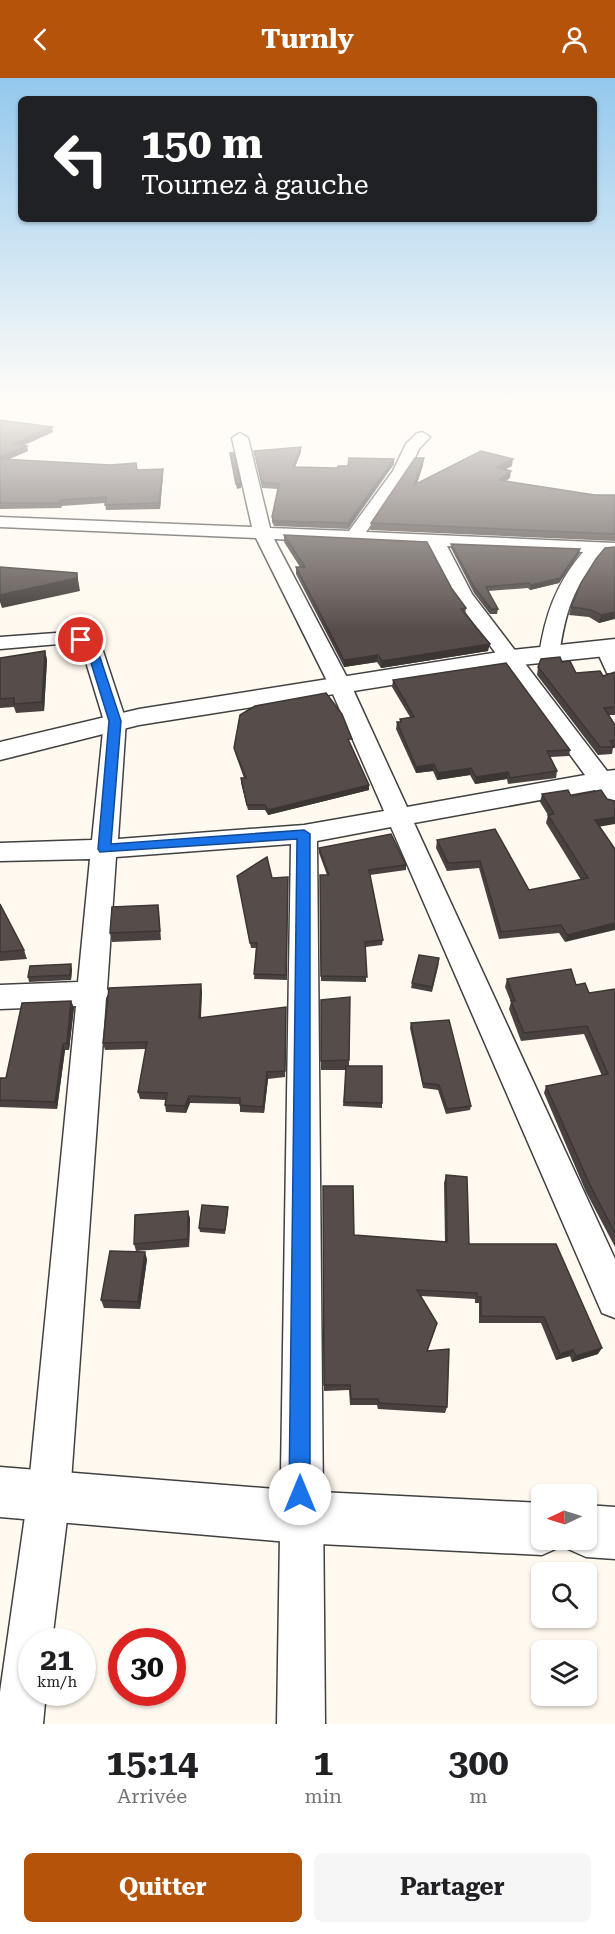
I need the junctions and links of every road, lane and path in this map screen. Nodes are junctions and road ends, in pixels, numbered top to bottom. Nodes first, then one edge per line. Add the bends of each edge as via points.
1 (249, 478) edge
2 (396, 478) edge
3 (0, 522) edge
4 (262, 533) junction
5 (354, 537) junction
6 (435, 541) junction
7 (606, 548) edge
8 (0, 643) edge
9 (612, 655) edge
10 (549, 656) junction
11 (512, 658) junction
12 (340, 685) junction
13 (115, 721) junction
14 (0, 751) edge
15 (611, 786) edge
16 (399, 818) junction
17 (304, 834) junction
18 (105, 849) junction
19 (0, 852) edge
20 (94, 993) junction
21 (0, 997) edge
22 (615, 1300) edge
23 (0, 1492) edge
24 (49, 1495) junction
25 (300, 1517) junction
26 (531, 1528) edge
27 (597, 1532) edge
28 (615, 1533) edge
29 (19, 1724) edge
30 (301, 1724) edge

1 - 4 street
2 - 5 street
3 - 4 street
4 - 5 street
4 - 12 street
5 - 6 street
6 - 7 street
6 - 11 street via 463,595
7 - 10 street via 562,593
8 - 13 street via 68,638 90,645
9 - 10 street
10 - 11 street
11 - 12 street
11 - 15 street
12 - 13 street
12 - 16 street
13 - 14 street
13 - 18 street
15 - 16 street
16 - 17 street
16 - 22 street
17 - 18 street
17 - 25 street
18 - 19 street
18 - 20 street
20 - 21 street
20 - 24 street
23 - 24 street
24 - 25 street
24 - 29 street
25 - 26 street
25 - 30 street
27 - 28 street

